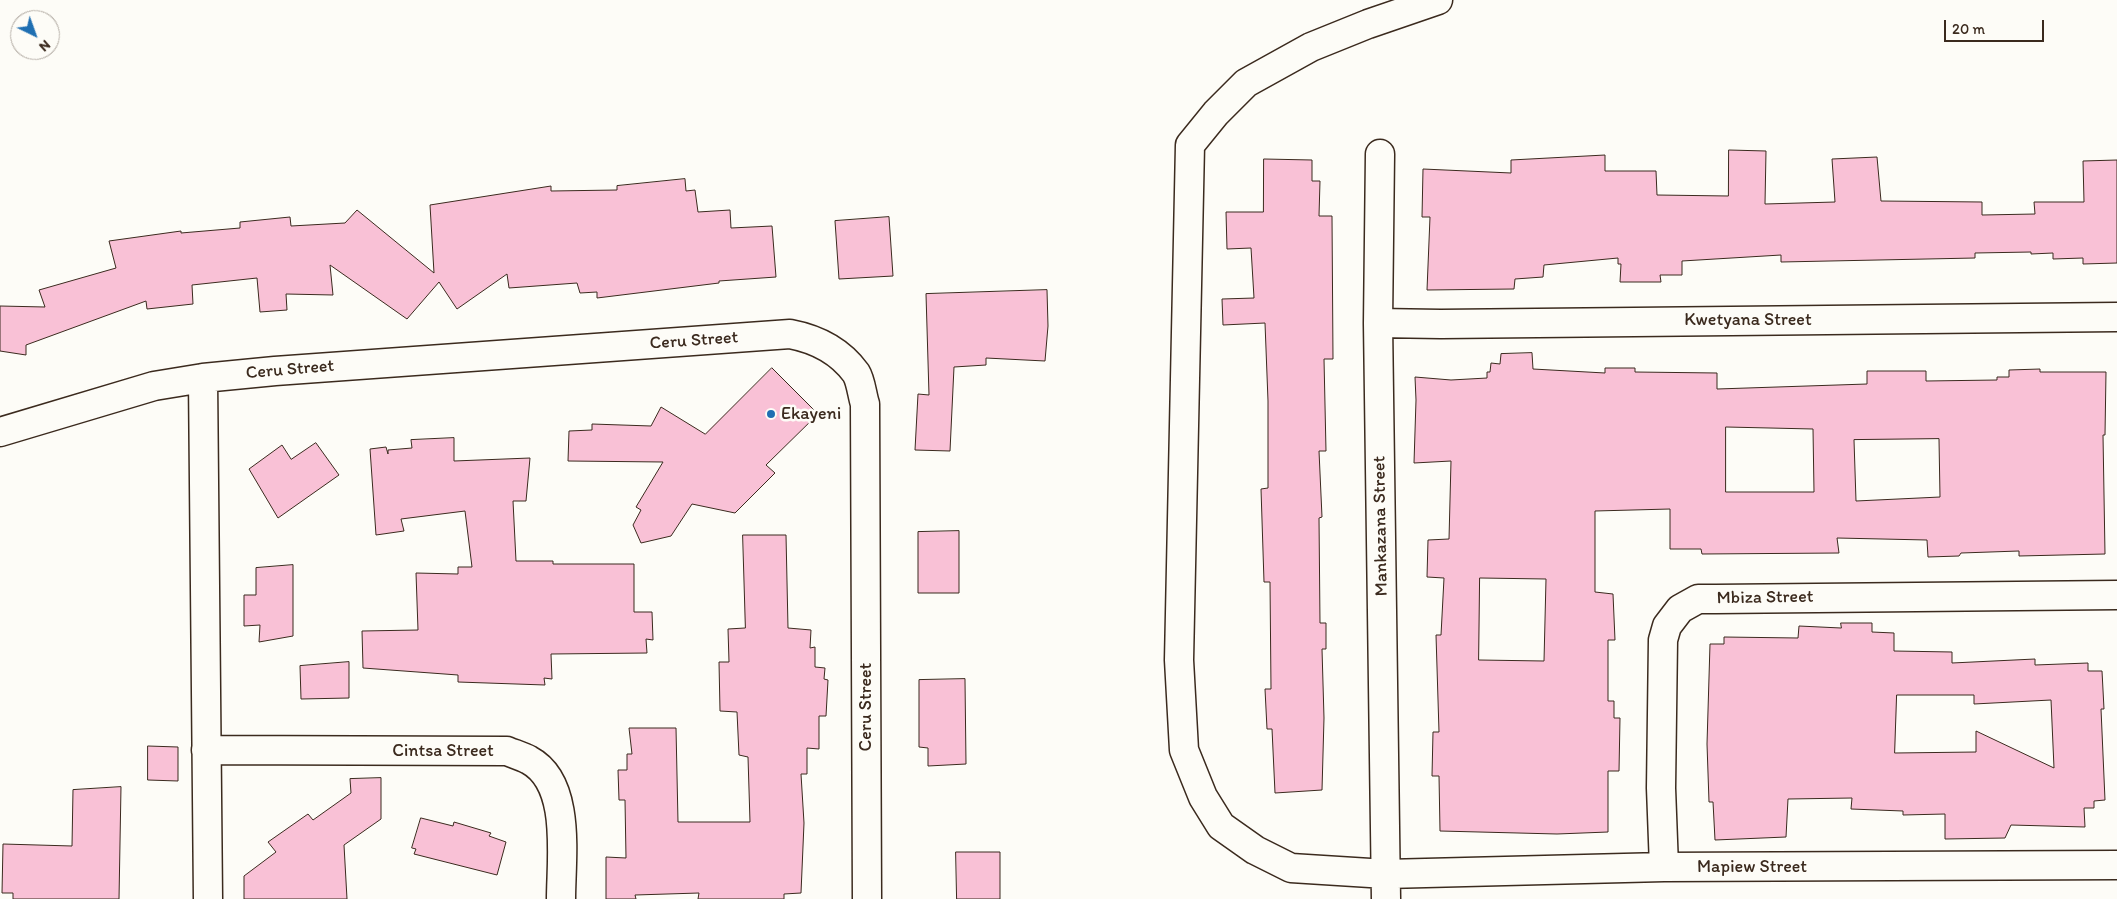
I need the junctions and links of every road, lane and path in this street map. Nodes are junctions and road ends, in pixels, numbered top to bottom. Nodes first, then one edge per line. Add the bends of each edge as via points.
1 (1438, 0) edge
2 (1380, 154) dead end
3 (2117, 317) edge
4 (1378, 323) junction
5 (203, 378) junction
6 (0, 432) edge
7 (2117, 595) edge
8 (206, 750) junction
9 (2117, 865) edge
10 (1664, 867) junction
11 (1386, 886) edge
12 (208, 899) edge
13 (561, 899) edge
14 (867, 899) edge

1 - 11 street, Mapiew Street via 1311,47 1246,82 1190,145 1179,660 1184,750 1203,797 1221,826 1254,850 1291,868
2 - 4 street, Mankazana Street
3 - 4 street, Kwetyana Street
4 - 11 street, Mankazana Street
5 - 6 street, Ceru Street via 154,386
5 - 8 street
5 - 14 street, Ceru Street via 790,334 830,348 857,375 865,404
7 - 10 street, Mbiza Street via 1698,599 1688,603 1672,617 1663,640 1661,788
8 - 12 street
8 - 13 street, Cintsa Street via 507,751 529,760 553,784 560,809
9 - 10 street, Mapiew Street
10 - 11 street, Mapiew Street

